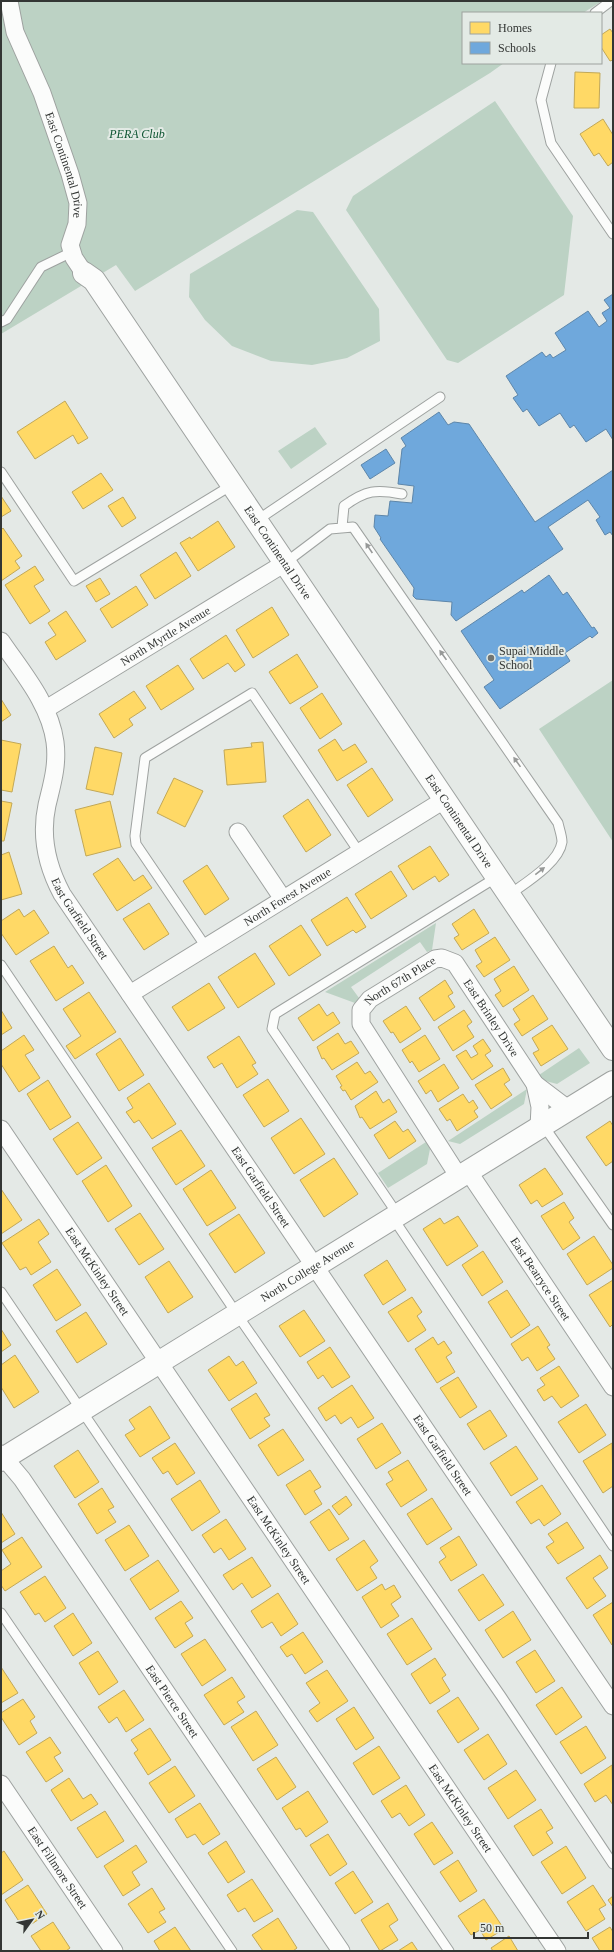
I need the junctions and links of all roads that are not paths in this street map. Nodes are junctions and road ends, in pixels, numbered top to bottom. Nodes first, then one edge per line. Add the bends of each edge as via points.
1 (9, 1) edge
2 (611, 1) edge
3 (596, 12) edge
4 (1, 17) edge
5 (15, 32) junction
6 (551, 64) edge
7 (613, 234) edge
8 (72, 252) junction
9 (84, 273) joint
10 (1, 322) edge
11 (440, 397) dead end
12 (1, 472) edge
13 (232, 485) junction
14 (402, 494) dead end
15 (256, 521) junction
16 (342, 527) junction
17 (284, 563) junction
18 (1, 641) edge
19 (46, 709) junction
20 (444, 800) junction
21 (238, 832) dead end
22 (360, 852) junction
23 (503, 886) junction
24 (283, 899) junction
25 (206, 947) junction
26 (442, 958) joint
27 (1, 965) edge
28 (130, 994) junction
29 (361, 1010) joint
30 (613, 1049) edge
31 (613, 1082) edge
32 (535, 1084) junction
33 (568, 1109) junction
34 (541, 1126) junction
35 (1, 1129) edge
36 (463, 1174) junction
37 (395, 1216) junction
38 (613, 1225) edge
39 (314, 1266) junction
40 (1, 1292) edge
41 (237, 1314) junction
42 (159, 1362) junction
43 (613, 1387) edge
44 (81, 1410) junction
45 (2, 1457) edge
46 (613, 1546) edge
47 (1, 1613) edge
48 (613, 1706) edge
49 (1, 1784) edge
50 (613, 1864) edge
51 (114, 1951) edge
52 (232, 1951) edge
53 (341, 1951) edge
54 (449, 1951) edge
55 (556, 1951) edge

1 - 5 street, East Continental Drive
2 - 3 lane
4 - 5 street, East Continental Drive
5 - 8 street, East Continental Drive via 42,93 78,203 77,224 70,245
6 - 7 lane via 541,100 551,143
8 - 9 street, East Continental Drive
8 - 10 lane via 40,267 7,319
9 - 13 street, East Continental Drive via 94,280
11 - 15 lane
12 - 13 lane via 74,581
13 - 15 street, East Continental Drive
14 - 16 lane via 383,490 361,494 344,506
15 - 17 street, East Continental Drive
16 - 17 lane via 330,529
23 -> 16 lane via 540,872 554,858 562,842 558,823 359,533 353,527
17 - 19 street, North Myrtle Avenue
17 - 20 street, East Continental Drive
18 - 19 street, East Garfield Street
19 - 28 street, East Garfield Street via 53,730 56,756 54,782 44,819 47,858 62,894
20 - 22 street, North Forest Avenue
20 - 23 street, East Continental Drive
21 - 24 street
22 - 24 street, North Forest Avenue
22 - 25 lane via 252,693 145,758 136,844
23 - 30 street, East Continental Drive
23 - 37 lane via 275,1014 272,1029
24 - 25 street, North Forest Avenue
25 - 28 street, North Forest Avenue
26 - 29 street, North 67th Place via 428,962 376,995
26 - 32 street, East Brinley Drive via 455,963 459,968
27 - 41 lane
28 - 39 street, East Garfield Street
29 - 36 street, East Beatryce Street via 364,1031
31 - 33 street, North College Avenue
32 - 33 street, East Brinley Drive
32 - 34 street, East Brinley Drive
33 - 34 street, North College Avenue
34 - 36 street, North College Avenue
34 - 38 lane
35 - 42 street, East McKinley Street
36 - 37 street, North College Avenue
36 - 43 street, East Beatryce Street
37 - 39 street, North College Avenue
37 - 46 lane
39 - 41 street, North College Avenue
39 - 48 street, East Garfield Street
40 - 44 lane
41 - 42 street, North College Avenue
41 - 50 lane via 502,1696
42 - 44 street, North College Avenue
42 - 55 street, East McKinley Street
44 - 45 street, North College Avenue
44 - 54 lane
45 - 53 street, East Pierce Street via 22,1479
47 - 52 lane
49 - 51 street, East Fillmore Street

